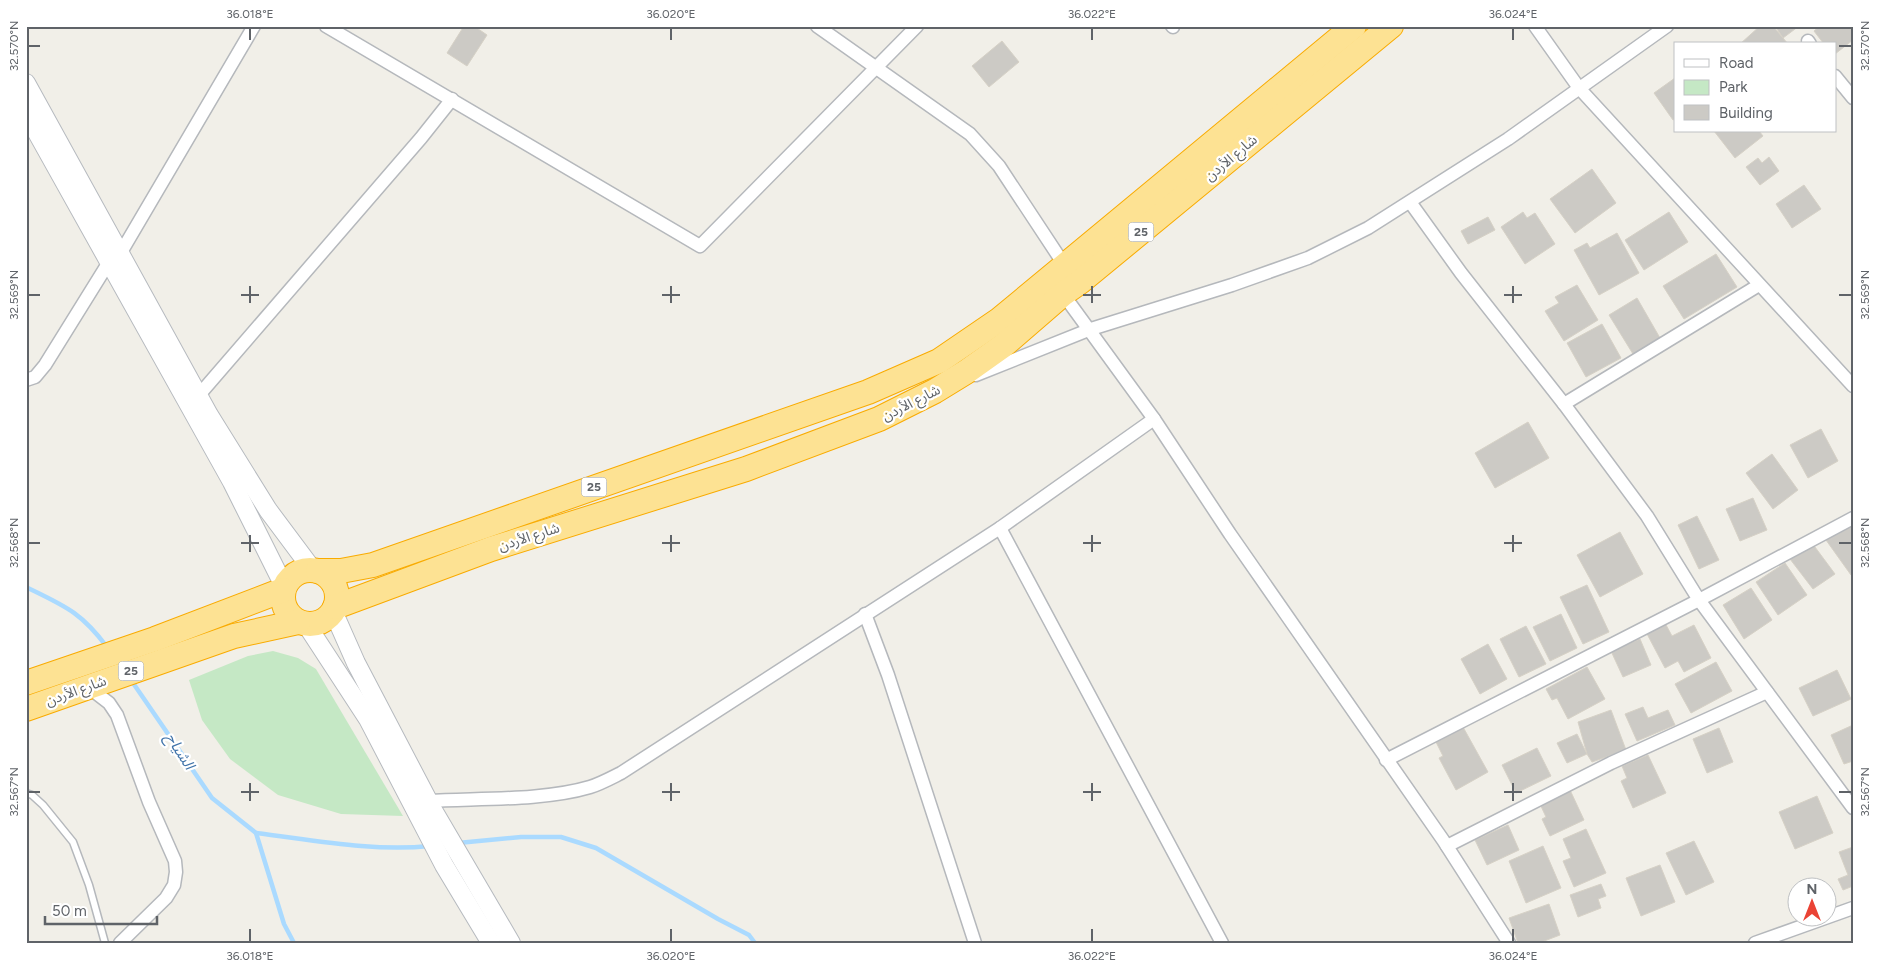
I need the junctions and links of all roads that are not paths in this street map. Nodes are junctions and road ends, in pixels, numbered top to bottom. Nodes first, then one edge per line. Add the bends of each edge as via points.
1 (254, 26) edge
2 (326, 26) edge
3 (817, 26) edge
4 (916, 26) edge
5 (1354, 26) edge
6 (1390, 26) edge
7 (1535, 26) edge
8 (1667, 26) edge
9 (875, 69) junction
10 (1836, 77) edge
11 (26, 83) edge
12 (1579, 88) junction
13 (1853, 98) edge
14 (452, 99) junction
15 (26, 113) edge
16 (1410, 202) junction
17 (114, 258) junction
18 (1065, 266) junction
19 (1759, 284) junction
20 (1063, 294) junction
21 (1091, 328) junction
22 (26, 380) edge
23 (1853, 386) edge
24 (935, 391) junction
25 (868, 392) junction
26 (199, 395) junction
27 (1564, 404) junction
28 (880, 419) junction
29 (1154, 419) junction
30 (1853, 518) edge
31 (1000, 528) junction
32 (315, 570) junction
33 (284, 588) junction
34 (1699, 600) junction
35 (334, 609) junction
36 (865, 614) junction
37 (302, 623) junction
38 (87, 678) junction
39 (26, 683) edge
40 (1767, 692) junction
41 (26, 709) edge
42 (1386, 760) junction
43 (26, 793) edge
44 (423, 808) junction
45 (1853, 808) edge
46 (1447, 846) junction
47 (1853, 908) edge
48 (134, 929) junction
49 (105, 943) edge
50 (120, 943) edge
51 (138, 943) edge
52 (491, 943) edge
53 (511, 943) edge
54 (975, 943) edge
55 (1222, 943) edge
56 (1509, 943) edge
57 (1755, 943) edge

1 - 17 street
2 - 14 street
3 - 9 street
4 - 9 street
5 - 18 highway, شارع الأردن / 25
6 - 20 highway, شارع الأردن / 25
7 - 12 street
8 - 12 street
9 - 14 street via 700,246
9 - 18 street via 970,134 999,166
10 - 13 street
11 - 17 main road
12 - 16 street via 1508,139
12 - 19 street
14 - 26 street
15 - 17 main road
16 - 21 street via 1368,228 1308,258
16 - 27 street
17 - 22 street via 45,365 35,377
17 - 26 main road
17 - 33 main road
18 - 25 highway, شارع الأردن / 25 via 955,351 921,370
19 - 23 street
19 - 27 street
20 - 21 street
20 - 24 highway, شارع الأردن / 25 via 1004,345
21 - 24 street
21 - 29 street
24 - 28 highway, شارع الأردن / 25
25 - 28 highway
25 - 32 highway, شارع الأردن / 25 via 373,565 341,571
26 - 32 main road via 268,510
27 - 34 street via 1647,516
28 - 35 highway, شارع الأردن / 25 via 746,469 491,550
29 - 31 street
29 - 42 street
30 - 34 street
31 - 36 street
31 - 55 street
32 - 33 highway, 25 via 292,575
32 - 35 highway via 332,581 336,590
33 - 37 highway via 283,605 291,617
33 - 38 highway, شارع الأردن / 25 via 155,639
34 - 40 street
34 - 42 street
35 - 37 highway, 25 via 322,622
35 - 44 main road
36 - 44 street via 622,773 590,787
36 - 54 street via 888,674
37 - 38 highway, شارع الأردن / 25 via 234,636 170,658
37 - 44 main road via 335,666
38 - 39 highway, شارع الأردن / 25
38 - 41 highway, شارع الأردن / 25
38 - 48 street via 117,715 148,802 175,861 174,885 166,898
40 - 45 street
40 - 46 street via 1611,764
42 - 46 street
43 - 49 lane via 32,794 43,805 73,842 89,884
44 - 52 main road via 444,865
44 - 53 main road via 462,861
46 - 56 street
47 - 57 street
48 - 50 street
48 - 51 street

